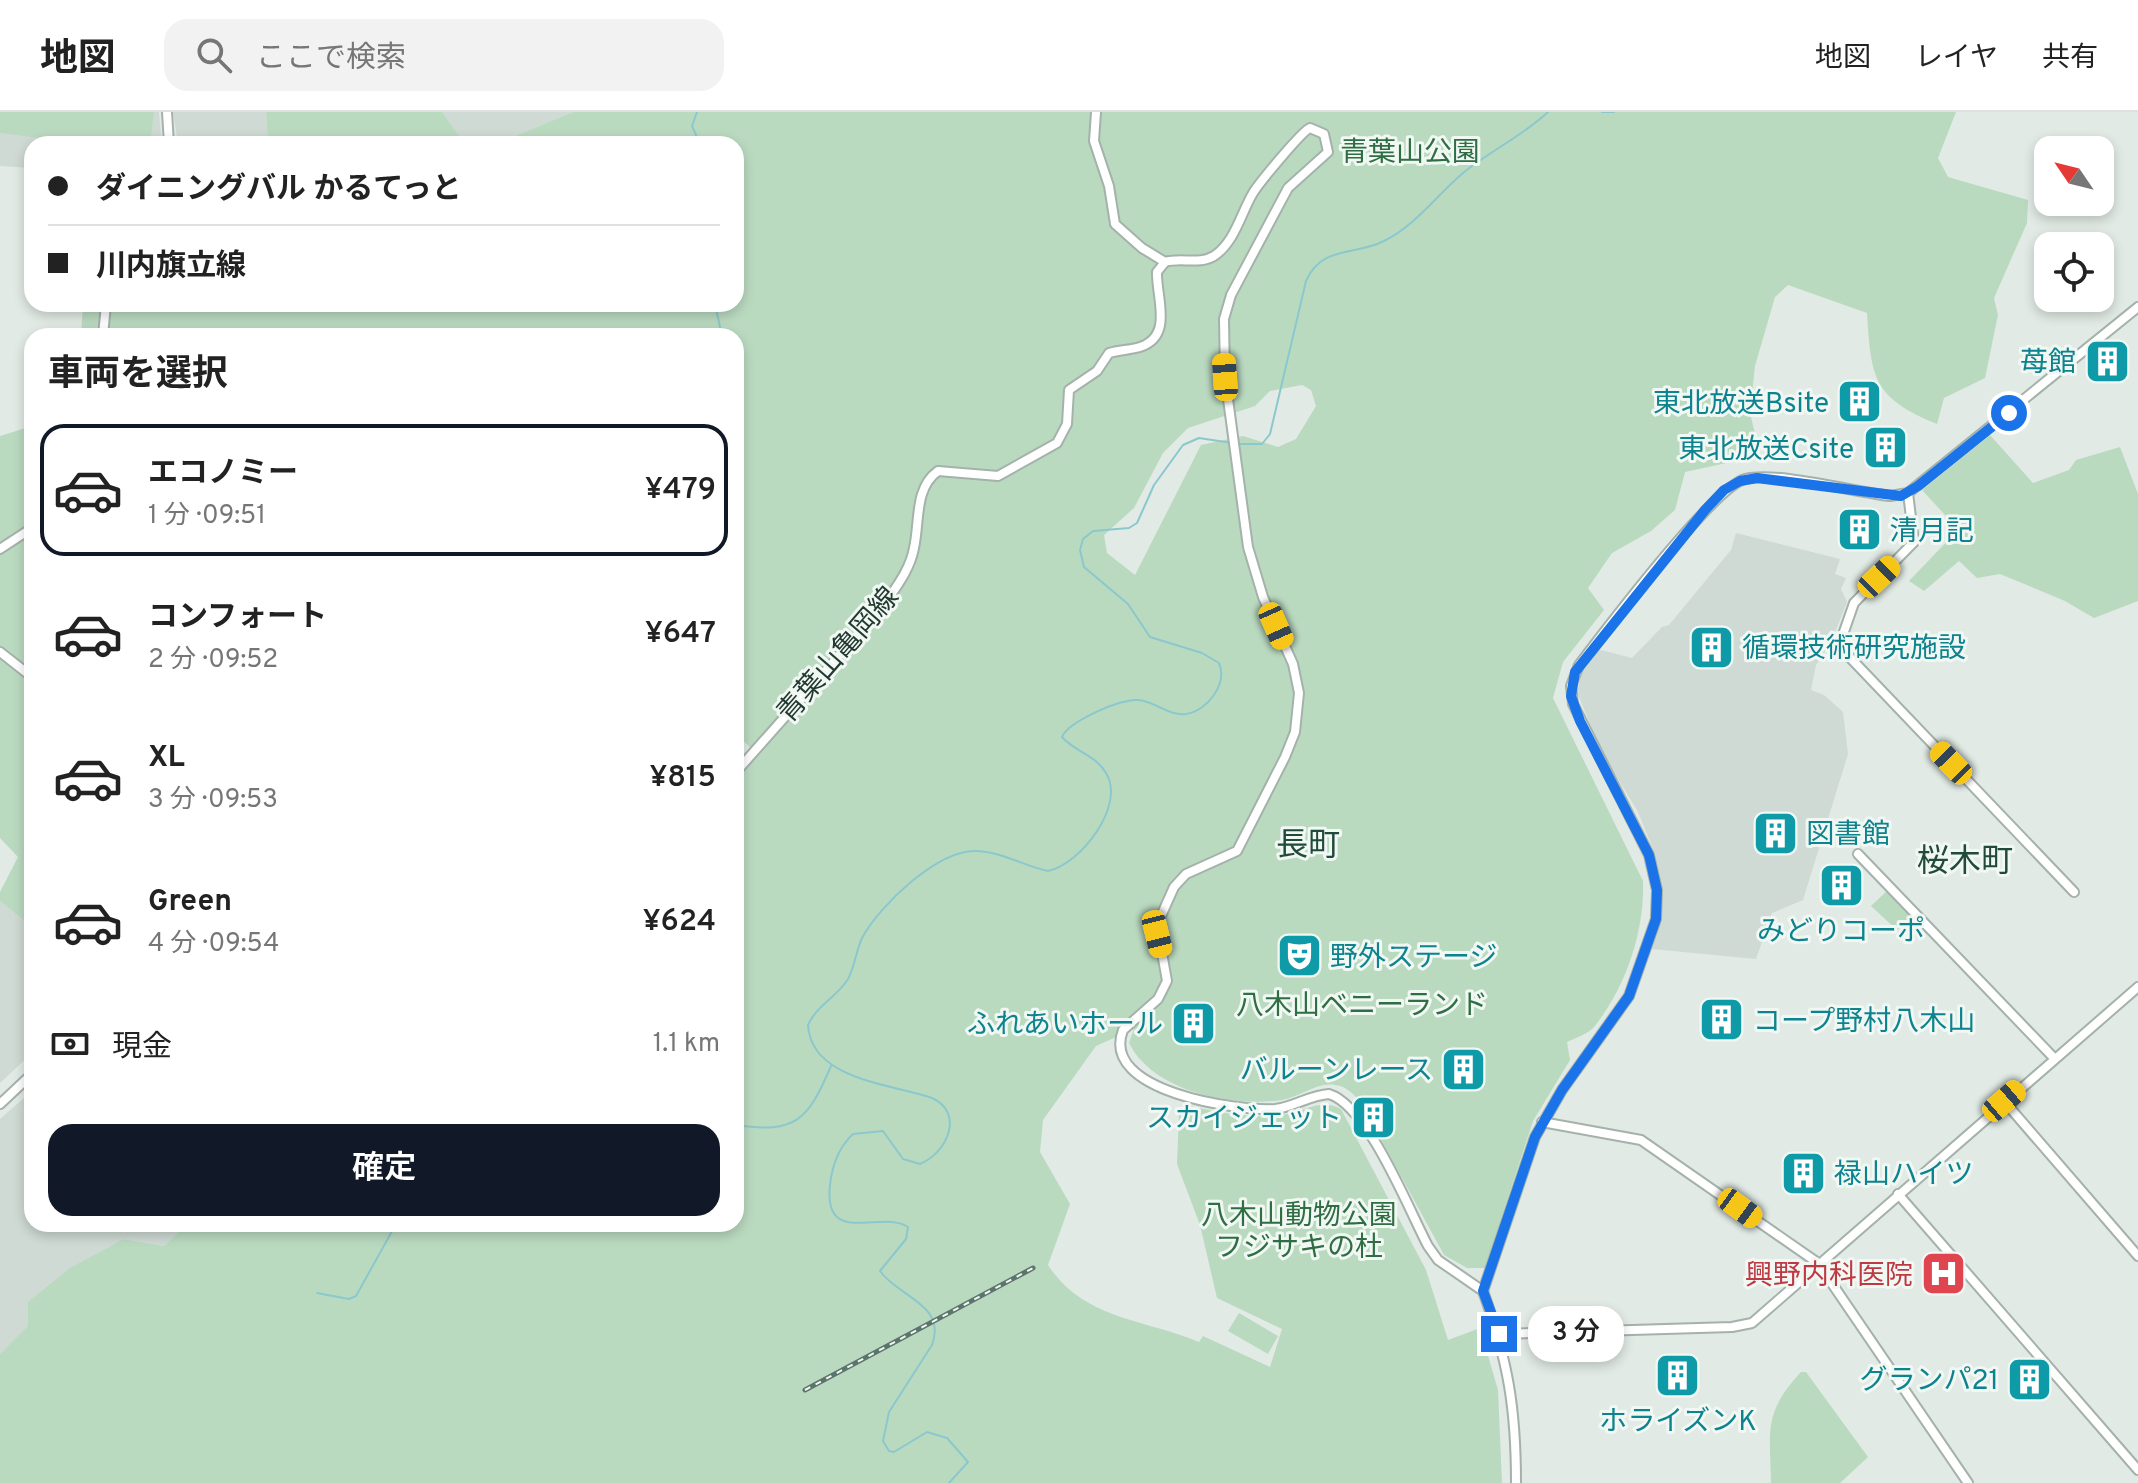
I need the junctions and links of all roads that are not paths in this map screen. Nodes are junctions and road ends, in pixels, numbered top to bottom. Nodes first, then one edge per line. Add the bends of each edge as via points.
1 (167, 112) edge
2 (1096, 112) edge
3 (168, 136) edge
4 (1165, 262) junction
5 (2138, 307) edge
6 (1908, 493) junction
7 (24, 533) edge
8 (0, 549) edge
9 (0, 652) edge
10 (24, 671) edge
11 (744, 763) edge
12 (1858, 854) dead end
13 (2074, 892) dead end
14 (2138, 987) edge
15 (2054, 1058) junction
16 (24, 1082) edge
17 (2004, 1101) junction
18 (0, 1104) edge
19 (1542, 1122) junction
20 (1898, 1194) junction
21 (2138, 1256) edge
22 (1818, 1263) junction
23 (1483, 1291) junction
24 (1499, 1334) junction
25 (2138, 1470) edge
26 (1516, 1483) edge
27 (1968, 1483) edge

1 - 3 street
2 - 4 street via 1094,141 1115,224
4 - 11 street, 青葉山亀岡線 via 1157,272 1162,320 1155,335 1139,348 1109,353 1097,371 1069,390 1067,424 1057,443 998,476 938,471 931,476 903,578
4 - 23 street via 1217,254 1257,188 1297,137 1310,128 1324,134 1328,152 1288,188 1231,295 1223,337 1243,517 1255,575 1293,664 1299,693 1295,732 1237,851 1186,874 1164,903 1157,934 1167,981 1158,999 1123,1030 1122,1051 1155,1085 1198,1101 1280,1108 1329,1094 1348,1103 1438,1260
5 - 6 street
6 - 13 street via 1914,542 1854,603 1839,646
6 - 19 street via 1890,496 1757,478 1740,481 1705,510 1575,672 1573,704 1649,855 1656,919 1629,996
7 - 8 street
9 - 10 street
12 - 15 street
14 - 15 street
15 - 17 street
16 - 18 street
17 - 20 street
17 - 21 street
19 - 22 street via 1641,1140
19 - 23 street
20 - 22 street
20 - 25 street
22 - 24 street via 1767,1312 1742,1327
22 - 27 street
23 - 24 street
24 - 26 street via 1513,1403

